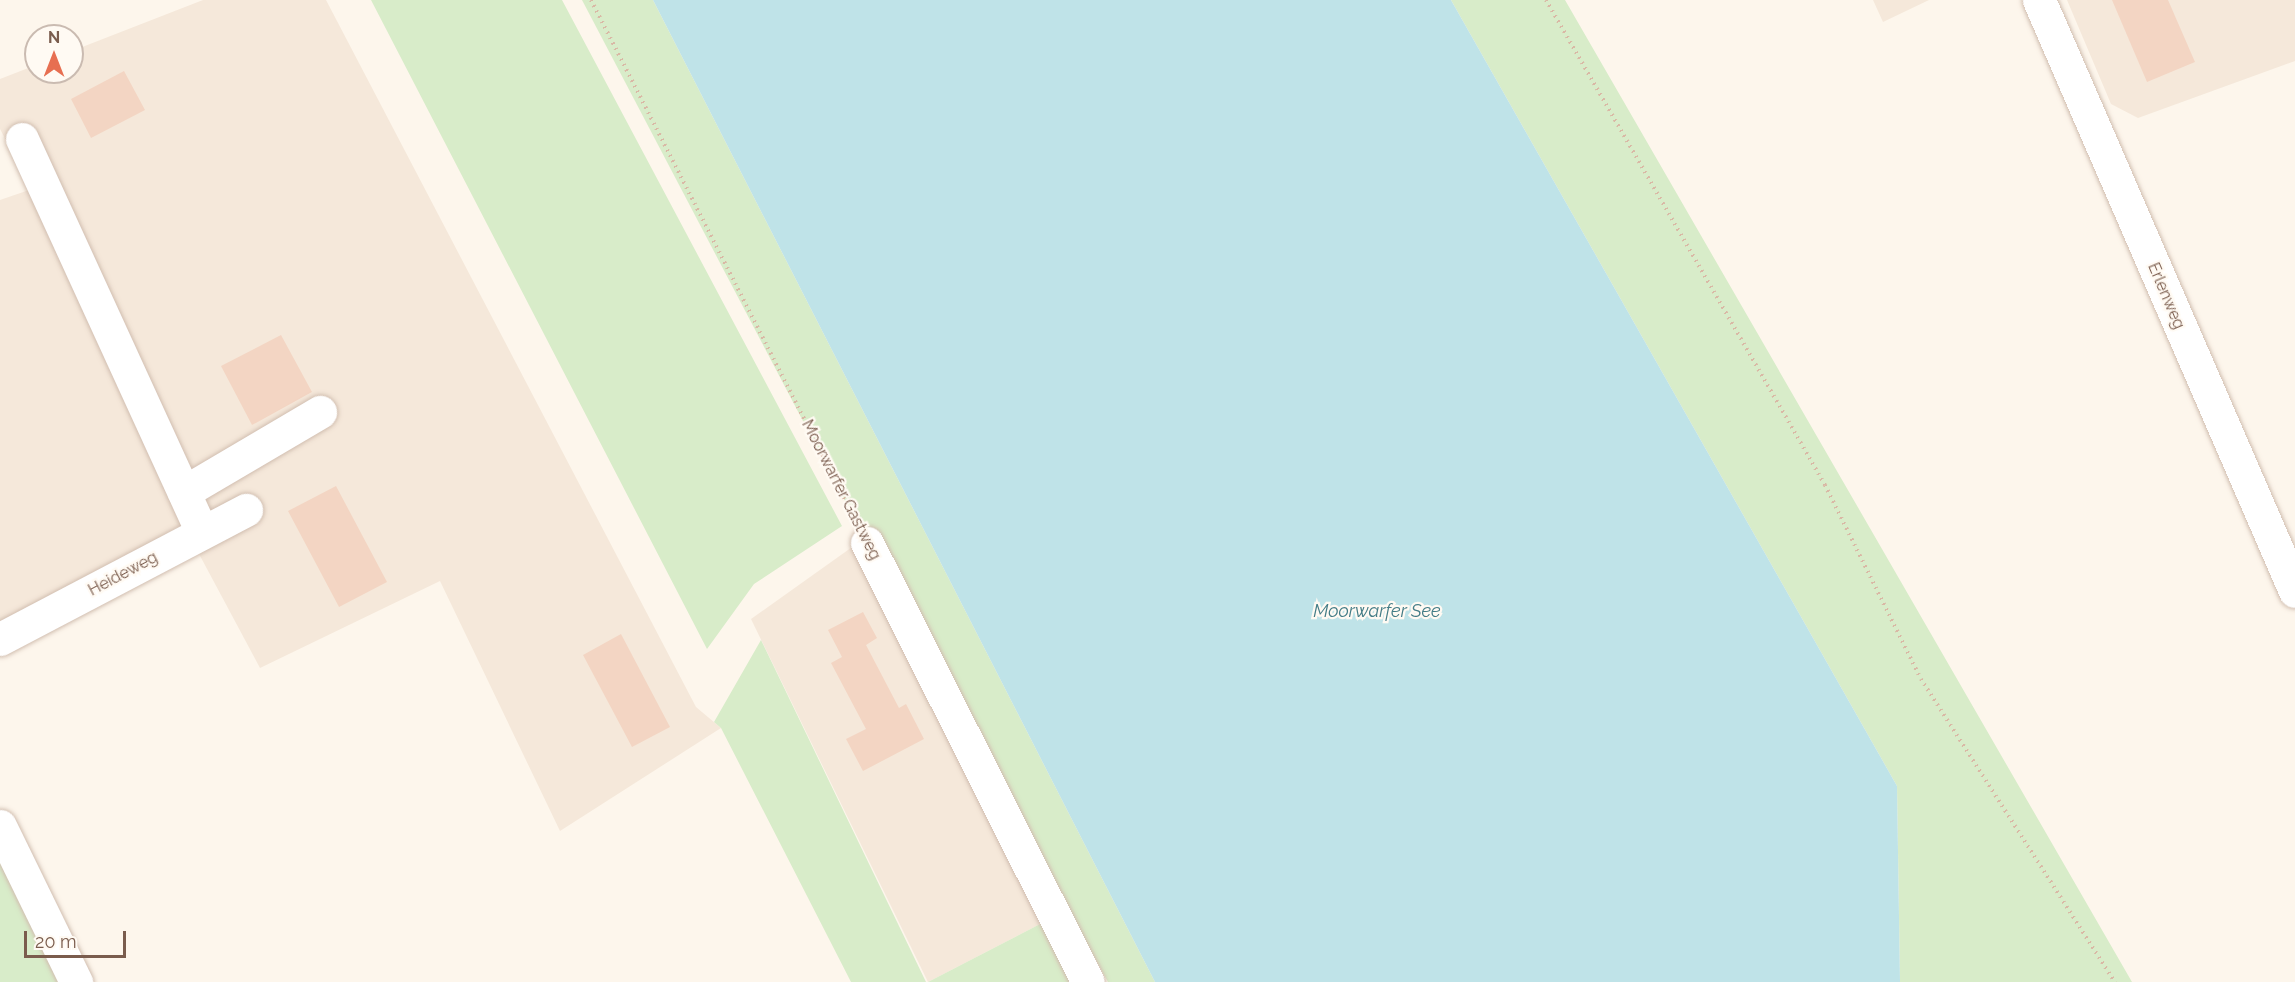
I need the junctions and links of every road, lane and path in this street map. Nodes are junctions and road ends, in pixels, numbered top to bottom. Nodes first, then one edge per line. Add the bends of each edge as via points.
1 (591, 0) edge
2 (1546, 0) edge
3 (2039, 0) edge
4 (22, 139) dead end
5 (320, 412) dead end
6 (184, 492) junction
7 (246, 510) dead end
8 (202, 532) junction
9 (867, 543) joint
10 (2295, 591) edge
11 (0, 639) edge
12 (0, 826) edge
13 (76, 982) edge
14 (1088, 982) edge
15 (2115, 982) edge

1 - 9 path, Moorwarfer Gastweg
2 - 15 path via 1825,485 1921,679
3 - 10 street, Erlenweg
4 - 6 street
5 - 6 street
6 - 8 street
7 - 8 street, Heideweg
8 - 11 street, Heideweg
9 - 14 street, Moorwarfer Gastweg
12 - 13 street

